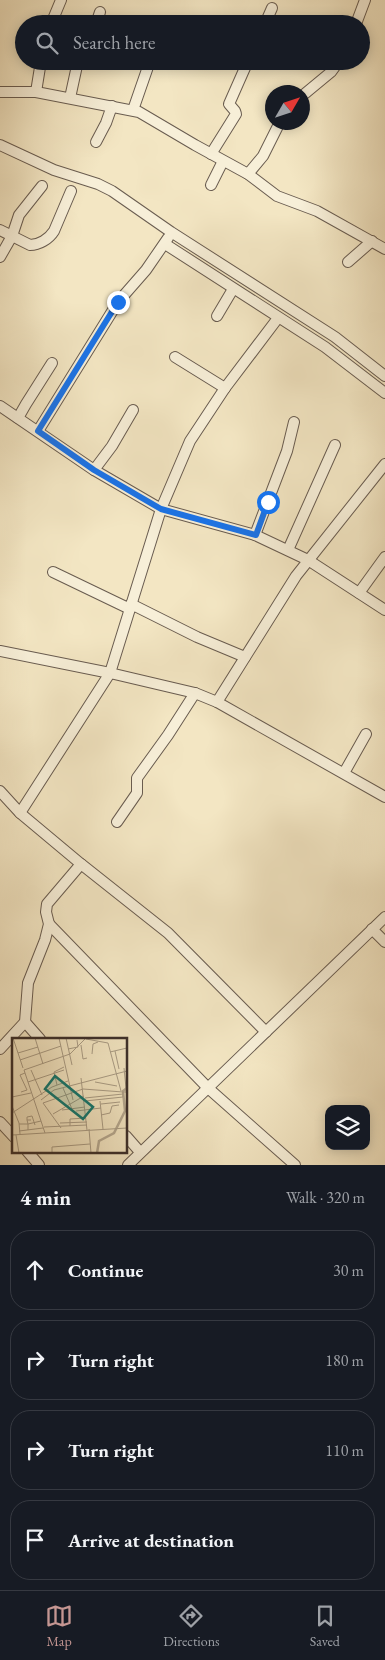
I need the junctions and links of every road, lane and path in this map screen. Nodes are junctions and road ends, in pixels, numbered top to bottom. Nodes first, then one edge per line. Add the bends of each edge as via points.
1 (61, 0) edge
2 (365, 0) edge
3 (272, 8) dead end
4 (100, 12) dead end
5 (55, 15) edge
6 (99, 15) edge
7 (269, 15) edge
8 (359, 15) edge
9 (40, 70) edge
10 (76, 70) edge
11 (147, 70) edge
12 (244, 70) edge
13 (333, 70) edge
14 (310, 89) edge
15 (0, 92) edge
16 (36, 92) junction
17 (70, 98) junction
18 (112, 106) junction
19 (133, 110) junction
20 (276, 130) edge
21 (96, 142) dead end
22 (0, 145) edge
23 (211, 154) junction
24 (224, 161) junction
25 (248, 174) junction
26 (211, 185) dead end
27 (42, 186) dead end
28 (71, 191) dead end
29 (0, 230) edge
30 (170, 232) junction
31 (12, 236) junction
32 (372, 241) junction
33 (164, 244) junction
34 (385, 249) edge
35 (0, 257) edge
36 (348, 262) dead end
37 (233, 289) junction
38 (217, 316) dead end
39 (278, 318) junction
40 (175, 357) dead end
41 (52, 363) dead end
42 (385, 376) edge
43 (225, 388) junction
44 (385, 393) edge
45 (0, 406) edge
46 (133, 410) dead end
47 (18, 418) junction
48 (294, 422) dead end
49 (38, 431) junction
50 (335, 445) dead end
51 (385, 464) edge
52 (94, 470) junction
53 (161, 509) junction
54 (256, 535) junction
55 (288, 550) junction
56 (385, 557) edge
57 (308, 560) junction
58 (53, 572) dead end
59 (359, 593) junction
60 (383, 605) edge
61 (131, 607) junction
62 (0, 651) edge
63 (245, 657) junction
64 (110, 673) junction
65 (195, 693) junction
66 (217, 702) junction
67 (366, 734) dead end
68 (344, 773) junction
69 (0, 791) edge
70 (385, 797) edge
71 (20, 813) junction
72 (118, 822) dead end
73 (81, 864) junction
74 (385, 917) edge
75 (49, 924) junction
76 (372, 929) junction
77 (385, 942) edge
78 (25, 1022) junction
79 (266, 1032) junction
80 (39, 1038) edge
81 (0, 1049) edge
82 (208, 1088) junction
83 (0, 1122) edge
84 (12, 1135) edge
85 (128, 1138) edge
86 (28, 1152) edge
87 (140, 1152) junction
88 (39, 1165) edge
89 (128, 1165) edge
90 (295, 1165) edge

1 - 5 street
2 - 8 street
3 - 7 street
4 - 6 street
9 - 16 street
10 - 17 street
11 - 19 street
12 - 23 street via 229,104 236,113
13 - 14 street
15 - 16 street
16 - 17 street
17 - 18 street
18 - 19 street
18 - 21 street
19 - 23 street
20 - 25 street via 263,156
22 - 30 street via 54,170 112,191
23 - 24 street
24 - 25 street
24 - 26 street
25 - 32 street via 277,196 317,212
27 - 31 street via 19,216
28 - 31 street via 51,236 30,245
29 - 31 street
30 - 33 street
30 - 42 street via 334,337
31 - 35 street
32 - 34 street
32 - 36 street
33 - 37 street
33 - 49 street via 118,302
37 - 38 street
37 - 39 street
39 - 43 street
39 - 44 street via 325,347
40 - 43 street
41 - 47 street
43 - 53 street via 190,442
45 - 47 street
46 - 52 street
47 - 49 street
48 - 54 street via 287,451
49 - 52 street
50 - 55 street
51 - 57 street
52 - 53 street
53 - 54 street
53 - 61 street
54 - 55 street
55 - 57 street
56 - 59 street
57 - 59 street
57 - 63 street
58 - 61 street
59 - 60 street
61 - 63 street
61 - 64 street
62 - 64 street
63 - 66 street
64 - 65 street
64 - 71 street
65 - 66 street
65 - 72 street via 137,778 137,792
66 - 68 street
67 - 68 street
68 - 70 street
69 - 71 street
71 - 73 street
73 - 75 street via 47,904
73 - 79 street via 168,933
74 - 76 street
75 - 78 street via 46,940 28,983
75 - 82 street
76 - 77 street
76 - 79 street
78 - 80 street
78 - 81 street
79 - 82 street
82 - 87 street
82 - 90 street
83 - 84 street
85 - 87 street
86 - 88 street
87 - 89 street

